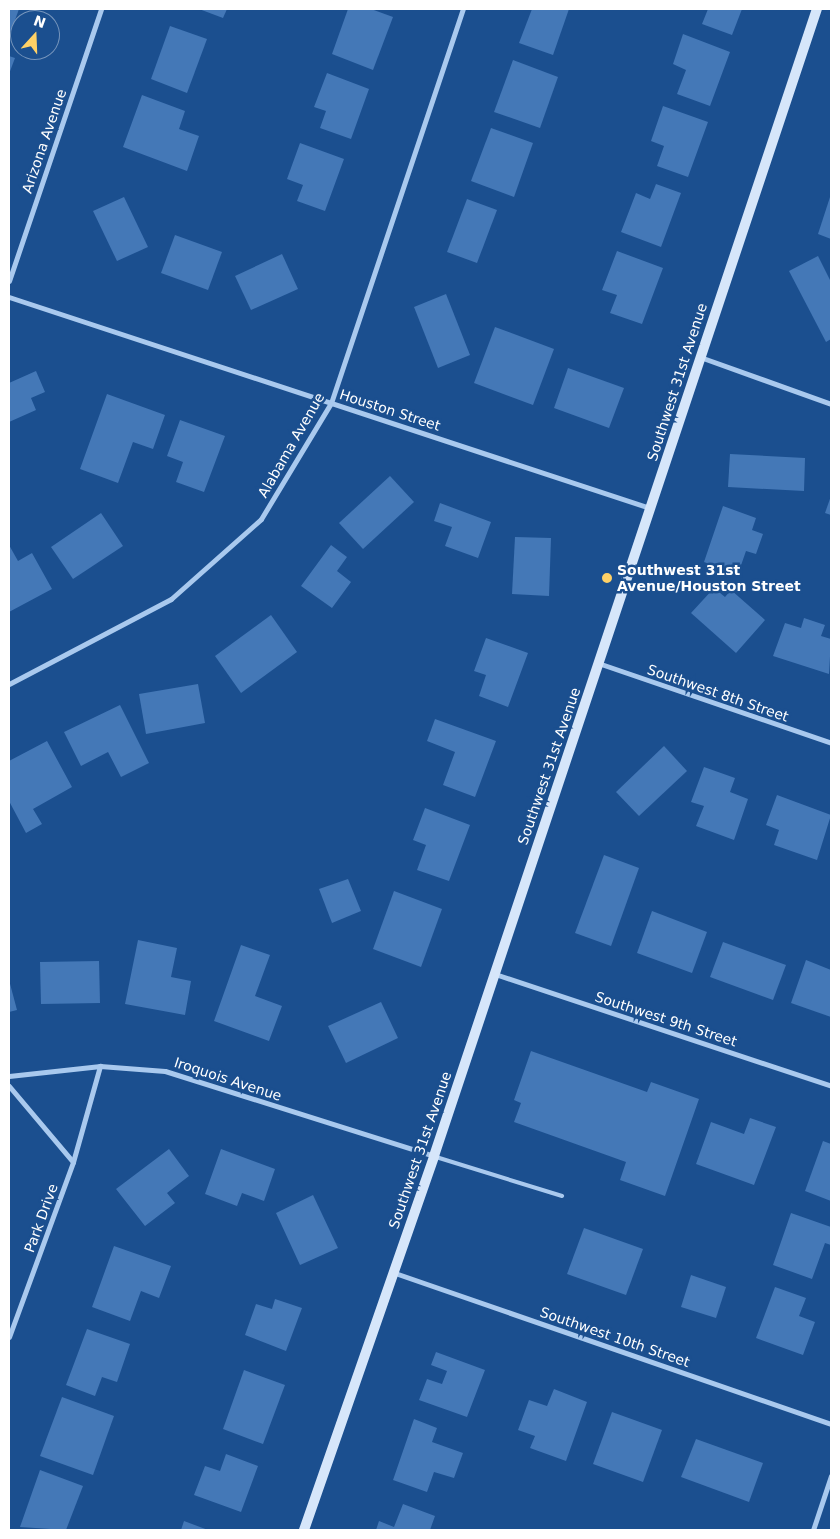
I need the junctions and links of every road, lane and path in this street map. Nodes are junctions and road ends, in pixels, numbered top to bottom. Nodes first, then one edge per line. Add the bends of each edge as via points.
1 (101, 9) edge
2 (463, 9) edge
3 (817, 9) edge
4 (9, 281) edge
5 (9, 297) edge
6 (700, 357) junction
7 (331, 403) junction
8 (831, 404) edge
9 (650, 508) junction
10 (598, 663) junction
11 (9, 684) edge
12 (831, 743) edge
13 (494, 973) junction
14 (100, 1066) junction
15 (9, 1076) edge
16 (9, 1086) edge
17 (831, 1086) edge
18 (434, 1156) junction
19 (73, 1162) junction
20 (562, 1196) dead end
21 (392, 1272) junction
22 (9, 1337) edge
23 (831, 1424) edge
24 (831, 1476) edge
25 (304, 1530) edge
26 (813, 1530) edge

1 - 4 street, Arizona Avenue
2 - 7 street, Alabama Avenue
3 - 6 main road, Southwest 31st Avenue
5 - 7 street, Houston Street
6 - 8 street
6 - 9 main road, Southwest 31st Avenue
7 - 9 street, Houston Street
7 - 11 street, Alabama Avenue via 261,519 171,599
9 - 10 main road, Southwest 31st Avenue
10 - 12 street, Southwest 8th Street
10 - 13 main road, Southwest 31st Avenue
13 - 17 street, Southwest 9th Street
13 - 18 main road, Southwest 31st Avenue
14 - 15 street, Iroquois Avenue
14 - 18 street, Iroquois Avenue via 165,1071
14 - 19 street, Park Drive
16 - 19 street
18 - 20 lane
18 - 21 main road, Southwest 31st Avenue
19 - 22 street, Park Drive
21 - 23 street, Southwest 10th Street
21 - 25 main road, Southwest 31st Avenue
24 - 26 street

